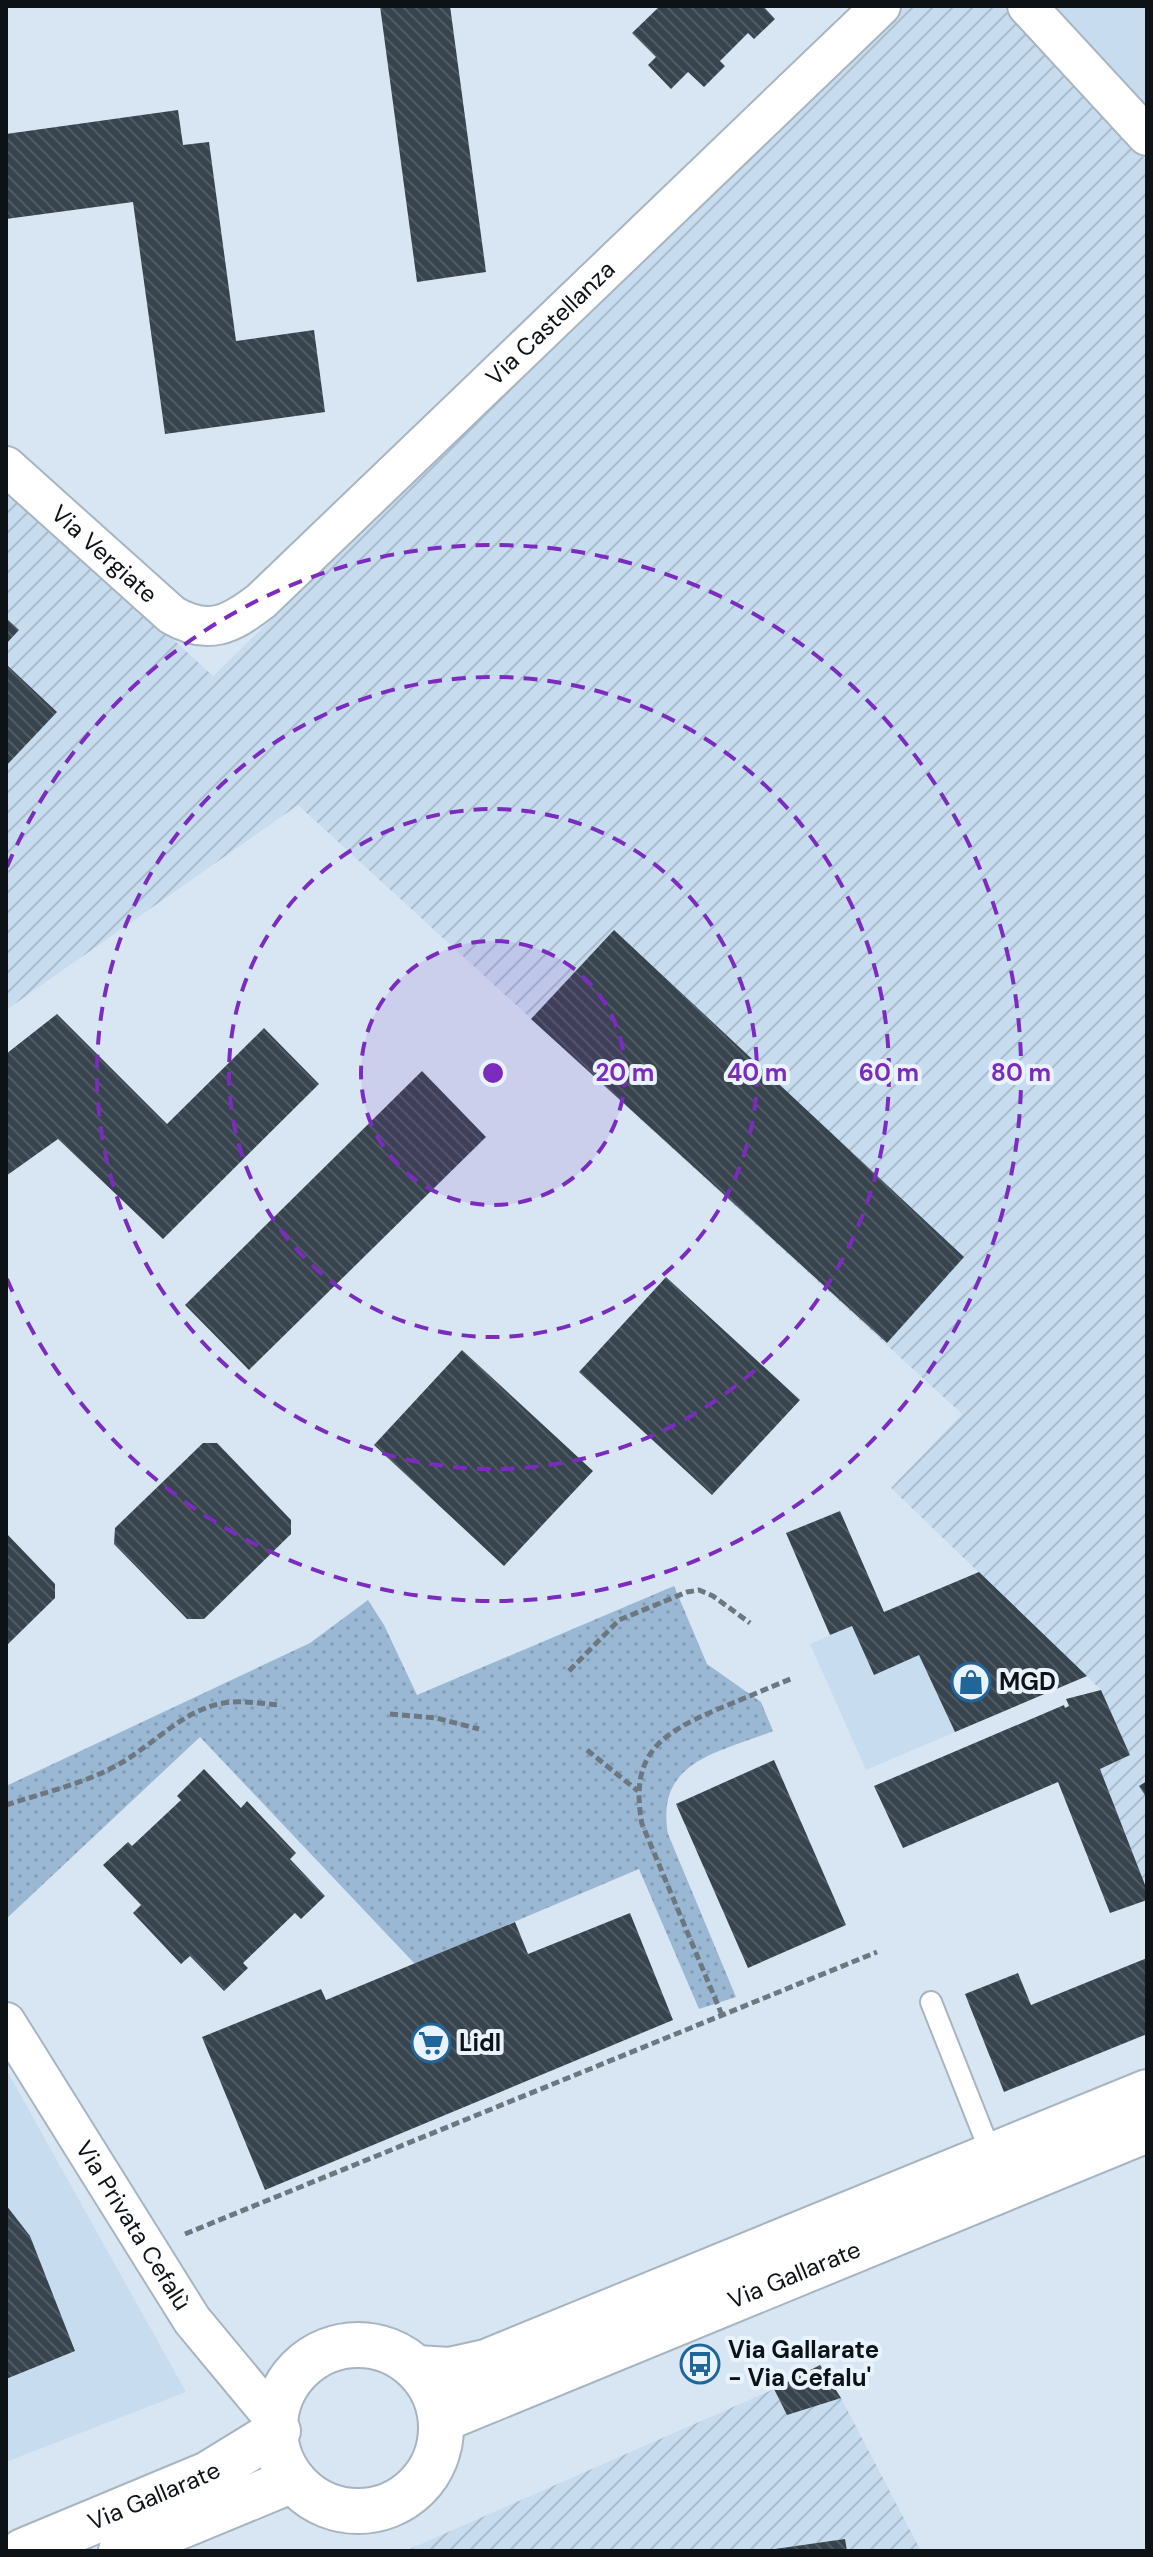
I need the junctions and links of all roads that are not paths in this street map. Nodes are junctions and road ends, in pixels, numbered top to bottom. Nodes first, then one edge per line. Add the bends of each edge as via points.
1 (881, 6) edge
2 (1027, 6) edge
3 (1147, 136) edge
4 (6, 466) edge
5 (211, 626) joint
6 (931, 2002) dead end
7 (6, 2022) edge
8 (1147, 2092) edge
9 (1147, 2130) edge
10 (992, 2156) junction
11 (416, 2368) junction
12 (441, 2420) junction
13 (277, 2426) junction
14 (293, 2480) junction
15 (23, 2551) edge
16 (121, 2551) edge

1 - 5 street, Via Castellanza via 261,601 235,620
2 - 3 street
4 - 5 street, Via Vergiate via 172,615 185,623
6 - 10 lane
7 - 13 street, Via Privata Cefalù via 192,2320
8 - 10 main road, Via Gallarate
9 - 12 main road, Via Gallarate
10 - 11 main road, Via Gallarate via 486,2362 450,2370
11 - 12 main road via 434,2393
11 - 13 main road, Via Gallarate via 370,2346 320,2354 289,2382
12 - 14 main road via 440,2444 429,2472 390,2505 370,2511 339,2509 310,2497
13 - 14 main road via 278,2452
13 - 15 main road, Via Gallarate via 208,2474
14 - 16 main road, Via Gallarate

